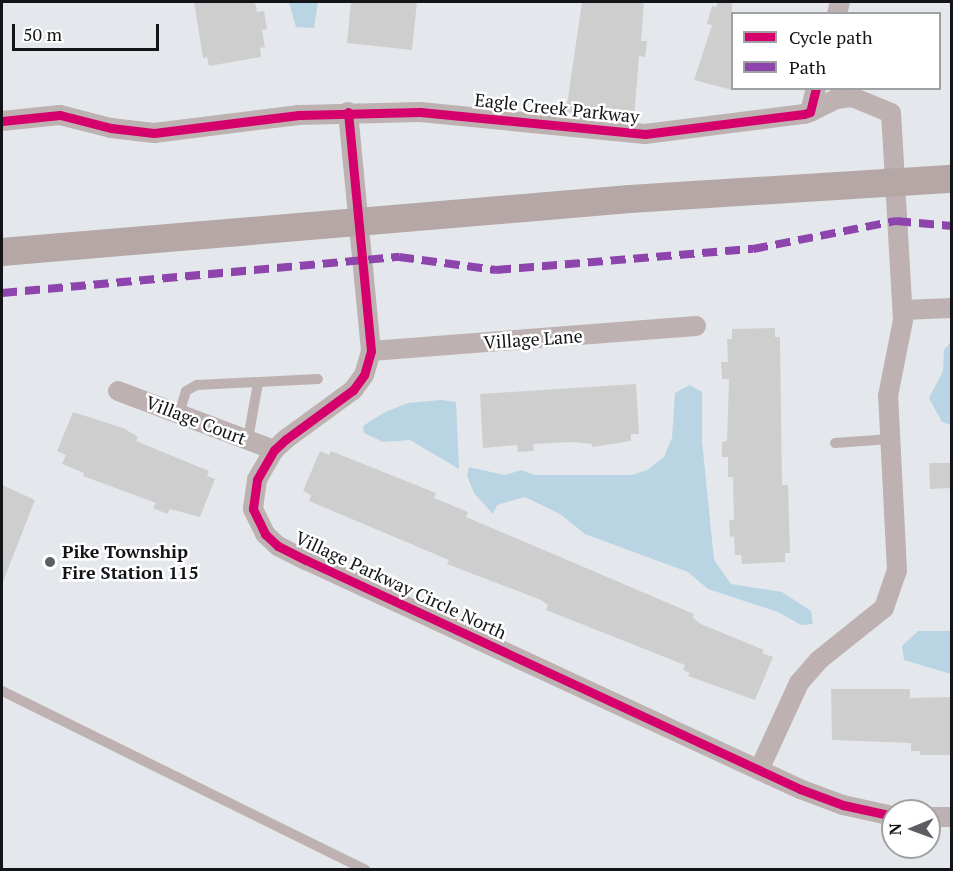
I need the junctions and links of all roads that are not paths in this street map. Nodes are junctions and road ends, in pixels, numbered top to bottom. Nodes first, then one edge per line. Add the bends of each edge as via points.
1 (816, 90) edge
2 (348, 112) junction
3 (810, 112) junction
4 (2, 121) edge
5 (951, 179) edge
6 (893, 180) junction
7 (357, 224) junction
8 (2, 252) edge
9 (951, 308) edge
10 (903, 310) junction
11 (696, 326) dead end
12 (371, 351) junction
13 (318, 379) dead end
14 (258, 383) junction
15 (118, 391) dead end
16 (179, 414) junction
17 (890, 439) junction
18 (248, 440) junction
19 (835, 443) dead end
20 (274, 450) junction
21 (2, 691) edge
22 (759, 770) junction
23 (881, 813) edge
24 (365, 870) edge

1 - 3 street
2 - 3 street, Eagle Creek Parkway via 443,113 645,134
2 - 4 street, Eagle Creek Parkway via 154,133 111,128 60,115
2 - 7 street
3 - 6 street, Eagle Creek Parkway via 833,100 852,96 891,113
5 - 6 main road
6 - 7 main road
6 - 10 street
7 - 8 main road
7 - 12 street, Village Parkway Circle North
9 - 10 street
10 - 17 street via 888,396
11 - 12 street, Village Lane
12 - 20 street, Village Parkway Circle North via 364,375 351,393
13 - 14 lane
14 - 16 lane via 197,385 186,392
14 - 18 lane
15 - 16 street, Village Court
16 - 18 street, Village Court
17 - 19 lane
17 - 22 street via 897,564 892,590 875,617 819,660 799,683
18 - 20 street, Village Court
20 - 22 street, Village Parkway Circle North via 254,486 253,509 261,527 278,546
21 - 24 lane
22 - 23 street, Village Parkway Circle North via 834,802

